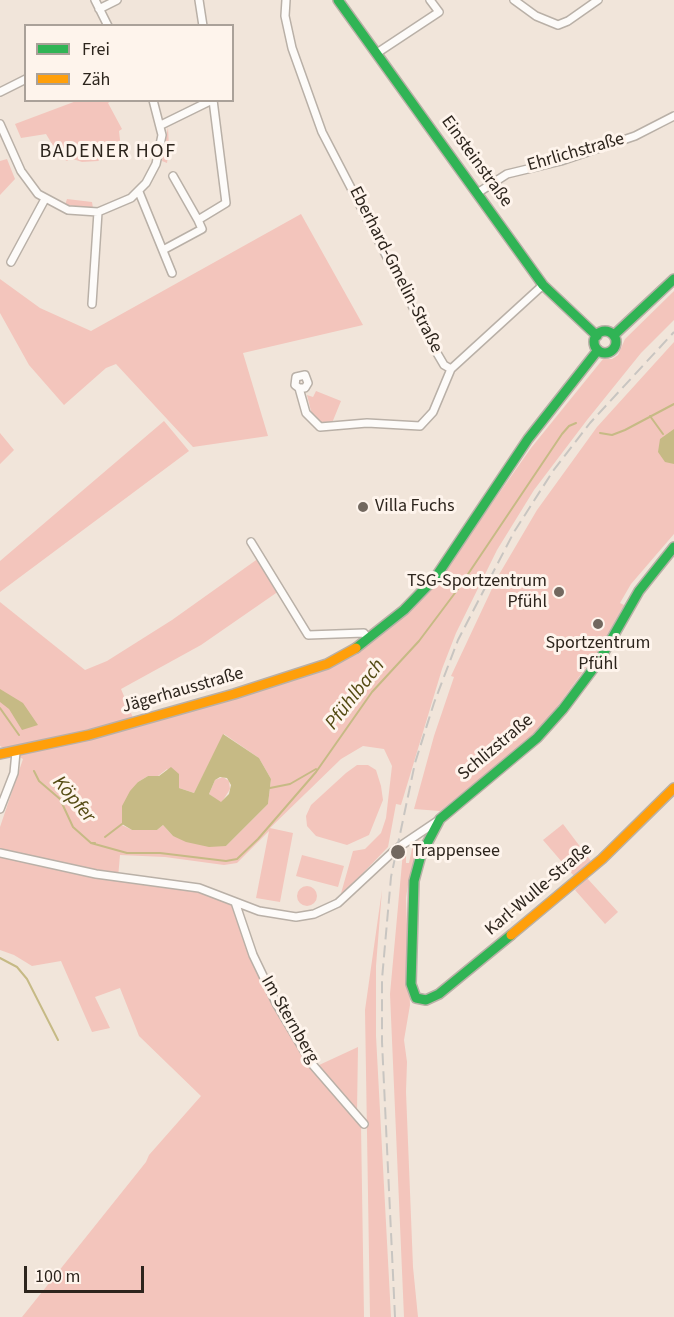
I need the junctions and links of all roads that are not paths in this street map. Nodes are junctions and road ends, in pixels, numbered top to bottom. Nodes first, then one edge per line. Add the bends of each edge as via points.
1 (95, 0) edge
2 (117, 0) edge
3 (199, 0) edge
4 (286, 0) edge
5 (338, 0) edge
6 (430, 0) edge
7 (514, 0) edge
8 (598, 0) edge
9 (99, 9) junction
10 (107, 24) edge
11 (203, 24) edge
12 (377, 53) junction
13 (24, 80) edge
14 (0, 92) edge
15 (154, 102) edge
16 (208, 102) edge
17 (212, 102) edge
18 (674, 116) edge
19 (0, 124) edge
20 (161, 125) junction
21 (173, 176) dead end
22 (139, 192) junction
23 (479, 192) junction
24 (45, 199) junction
25 (98, 212) junction
26 (198, 220) junction
27 (163, 250) junction
28 (11, 262) dead end
29 (172, 273) dead end
30 (674, 279) edge
31 (543, 285) junction
32 (92, 304) dead end
33 (614, 335) junction
34 (597, 336) junction
35 (598, 350) junction
36 (451, 369) junction
37 (299, 388) dead end
38 (251, 542) dead end
39 (674, 547) edge
40 (368, 639) junction
41 (16, 752) junction
42 (0, 754) edge
43 (674, 788) edge
44 (0, 809) edge
45 (440, 819) junction
46 (0, 853) edge
47 (235, 902) junction
48 (416, 998) joint
49 (364, 1124) dead end

1 - 9 street
2 - 9 street
3 - 11 street
4 - 36 street, Eberhard-Gmelin-Straße via 286,26 322,132 434,348
5 - 12 street, Einsteinstraße
6 - 12 street via 439,12
7 - 8 street via 536,16 558,25
9 - 10 street
12 - 23 street, Einsteinstraße
13 - 14 street
15 - 20 street
16 - 20 street
17 - 26 street via 226,203
18 - 23 street, Ehrlichstraße via 635,136 507,174
19 - 24 street via 26,179
20 - 22 street via 162,144 156,164
21 - 26 street
22 - 25 street
22 - 27 street
23 - 31 street, Einsteinstraße
24 - 25 street via 68,210
24 - 28 street
25 - 32 street
26 - 27 street via 202,229
27 - 29 street
30 - 33 street
31 - 34 street, Einsteinstraße
31 - 36 street
33 - 34 street via 604,331
33 - 35 street via 614,349 607,353
34 - 35 street via 594,342
35 - 40 street, Jägerhausstraße via 528,439 435,578
36 - 37 street via 430,418 415,428 367,423 320,427 306,413
38 - 40 street via 308,634 364,633
39 - 45 street, Schlizstraße via 639,591 599,661 563,709 524,750
40 - 41 street, Jägerhausstraße via 327,664 299,674 89,735
41 - 42 street, Jägerhausstraße
41 - 44 street via 14,773
43 - 48 street, Karl-Wulle-Straße via 602,859 439,994 426,1000
45 - 47 street via 408,839 326,910 284,916
45 - 48 street, Schlizstraße via 421,855 414,881 411,984
46 - 47 street via 80,871 199,888
47 - 49 street, Im Sternberg via 253,955 277,1005 312,1064

